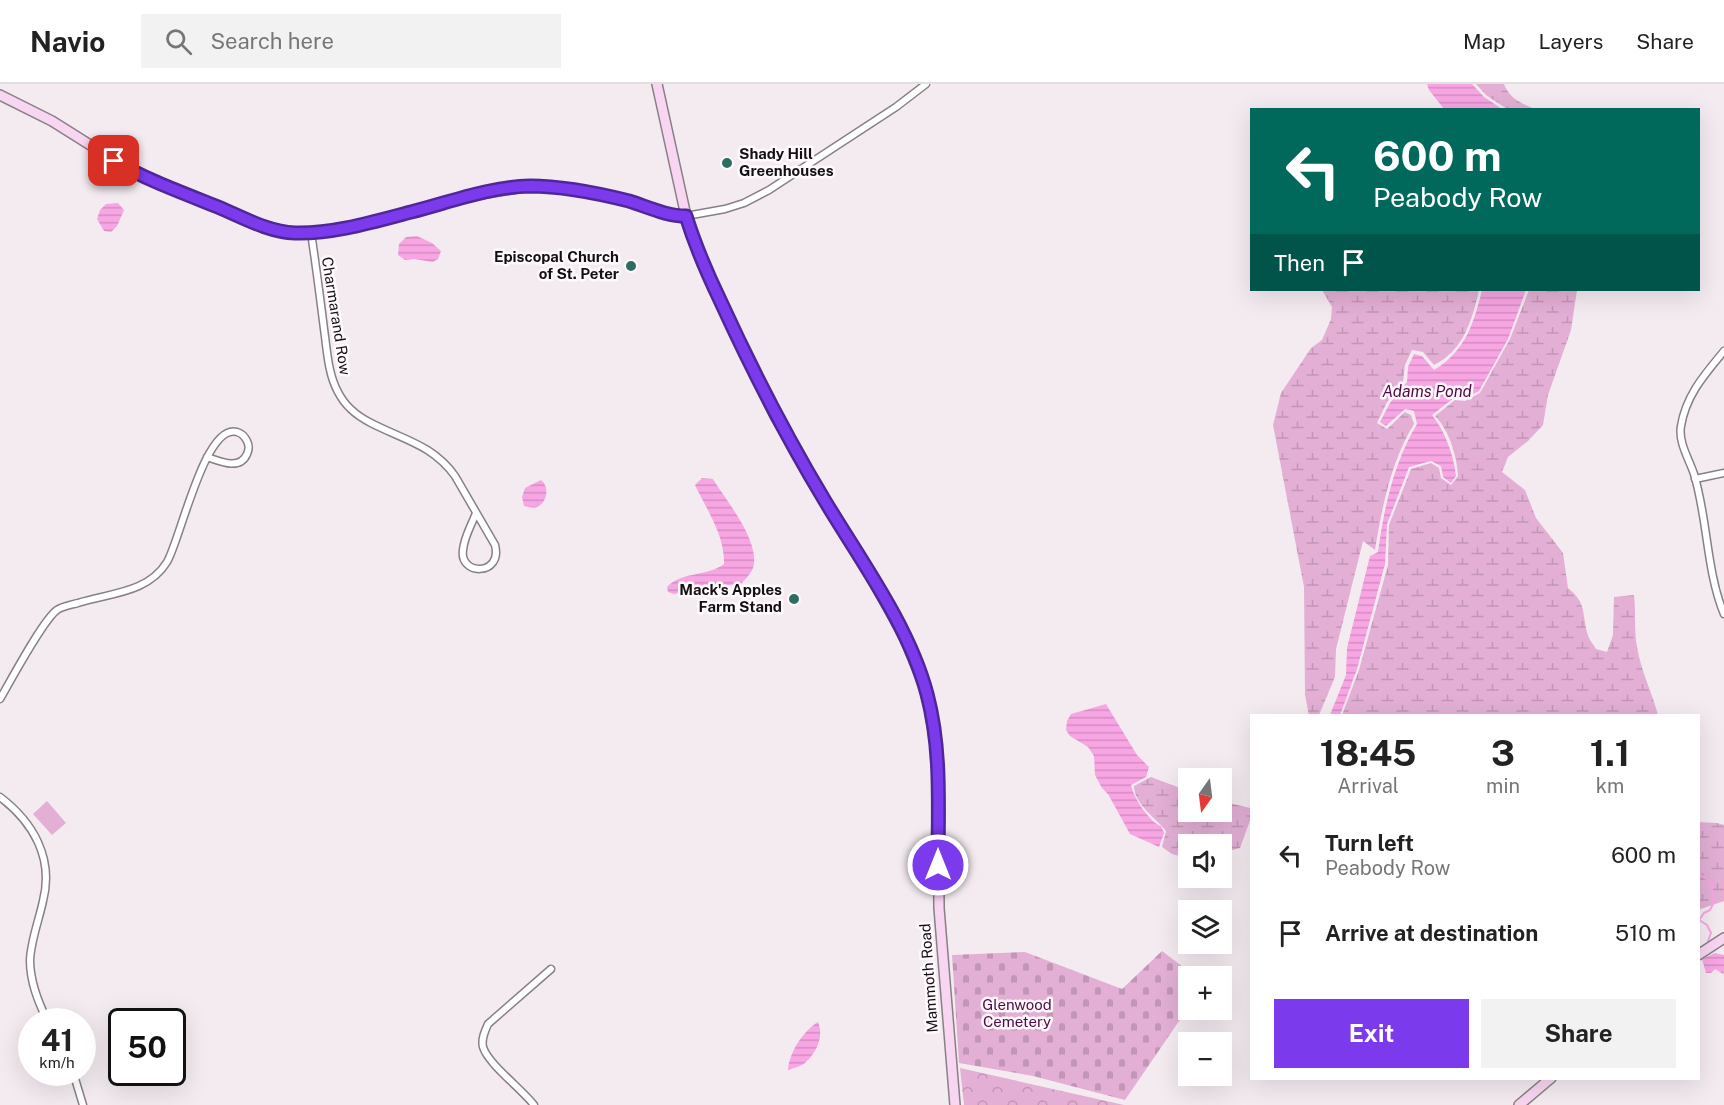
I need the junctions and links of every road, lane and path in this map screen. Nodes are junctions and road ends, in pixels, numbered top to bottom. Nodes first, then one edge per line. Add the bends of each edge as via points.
1 (657, 84) edge
2 (926, 84) edge
3 (0, 95) edge
4 (686, 216) junction
5 (311, 233) junction
6 (1724, 351) edge
7 (207, 457) junction
8 (1724, 473) edge
9 (1695, 479) junction
10 (476, 513) junction
11 (1724, 614) edge
12 (0, 699) edge
13 (0, 797) edge
14 (1724, 938) edge
15 (1700, 953) edge
16 (551, 969) dead end
17 (42, 1008) edge
18 (1549, 1080) edge
19 (77, 1086) edge
20 (83, 1105) edge
21 (534, 1105) edge
22 (955, 1105) edge
23 (1519, 1105) edge

1 - 4 main road, Mammoth Road
2 - 4 street via 850,139 753,199
3 - 5 main road via 154,182 257,224 291,233
4 - 5 main road via 593,193 529,186
4 - 22 main road, Mammoth Road via 697,250 758,383 887,603 927,693 938,761 939,915
5 - 10 street, Charmarand Row via 329,364 337,391 361,417 425,447 443,460
6 - 9 street via 1696,384 1681,428
7 - 7 street via 219,437 228,432 239,433 247,441 246,457 237,464
7 - 12 street via 164,567 134,589 56,611
8 - 9 street
9 - 11 street
10 - 10 street, Charmarand Row via 497,551 490,566 480,570 469,566 463,556
13 - 17 street via 32,828 45,860 44,897 30,969
14 - 15 main road
16 - 21 street via 488,1024 483,1036 483,1048
18 - 23 main road
19 - 20 street

